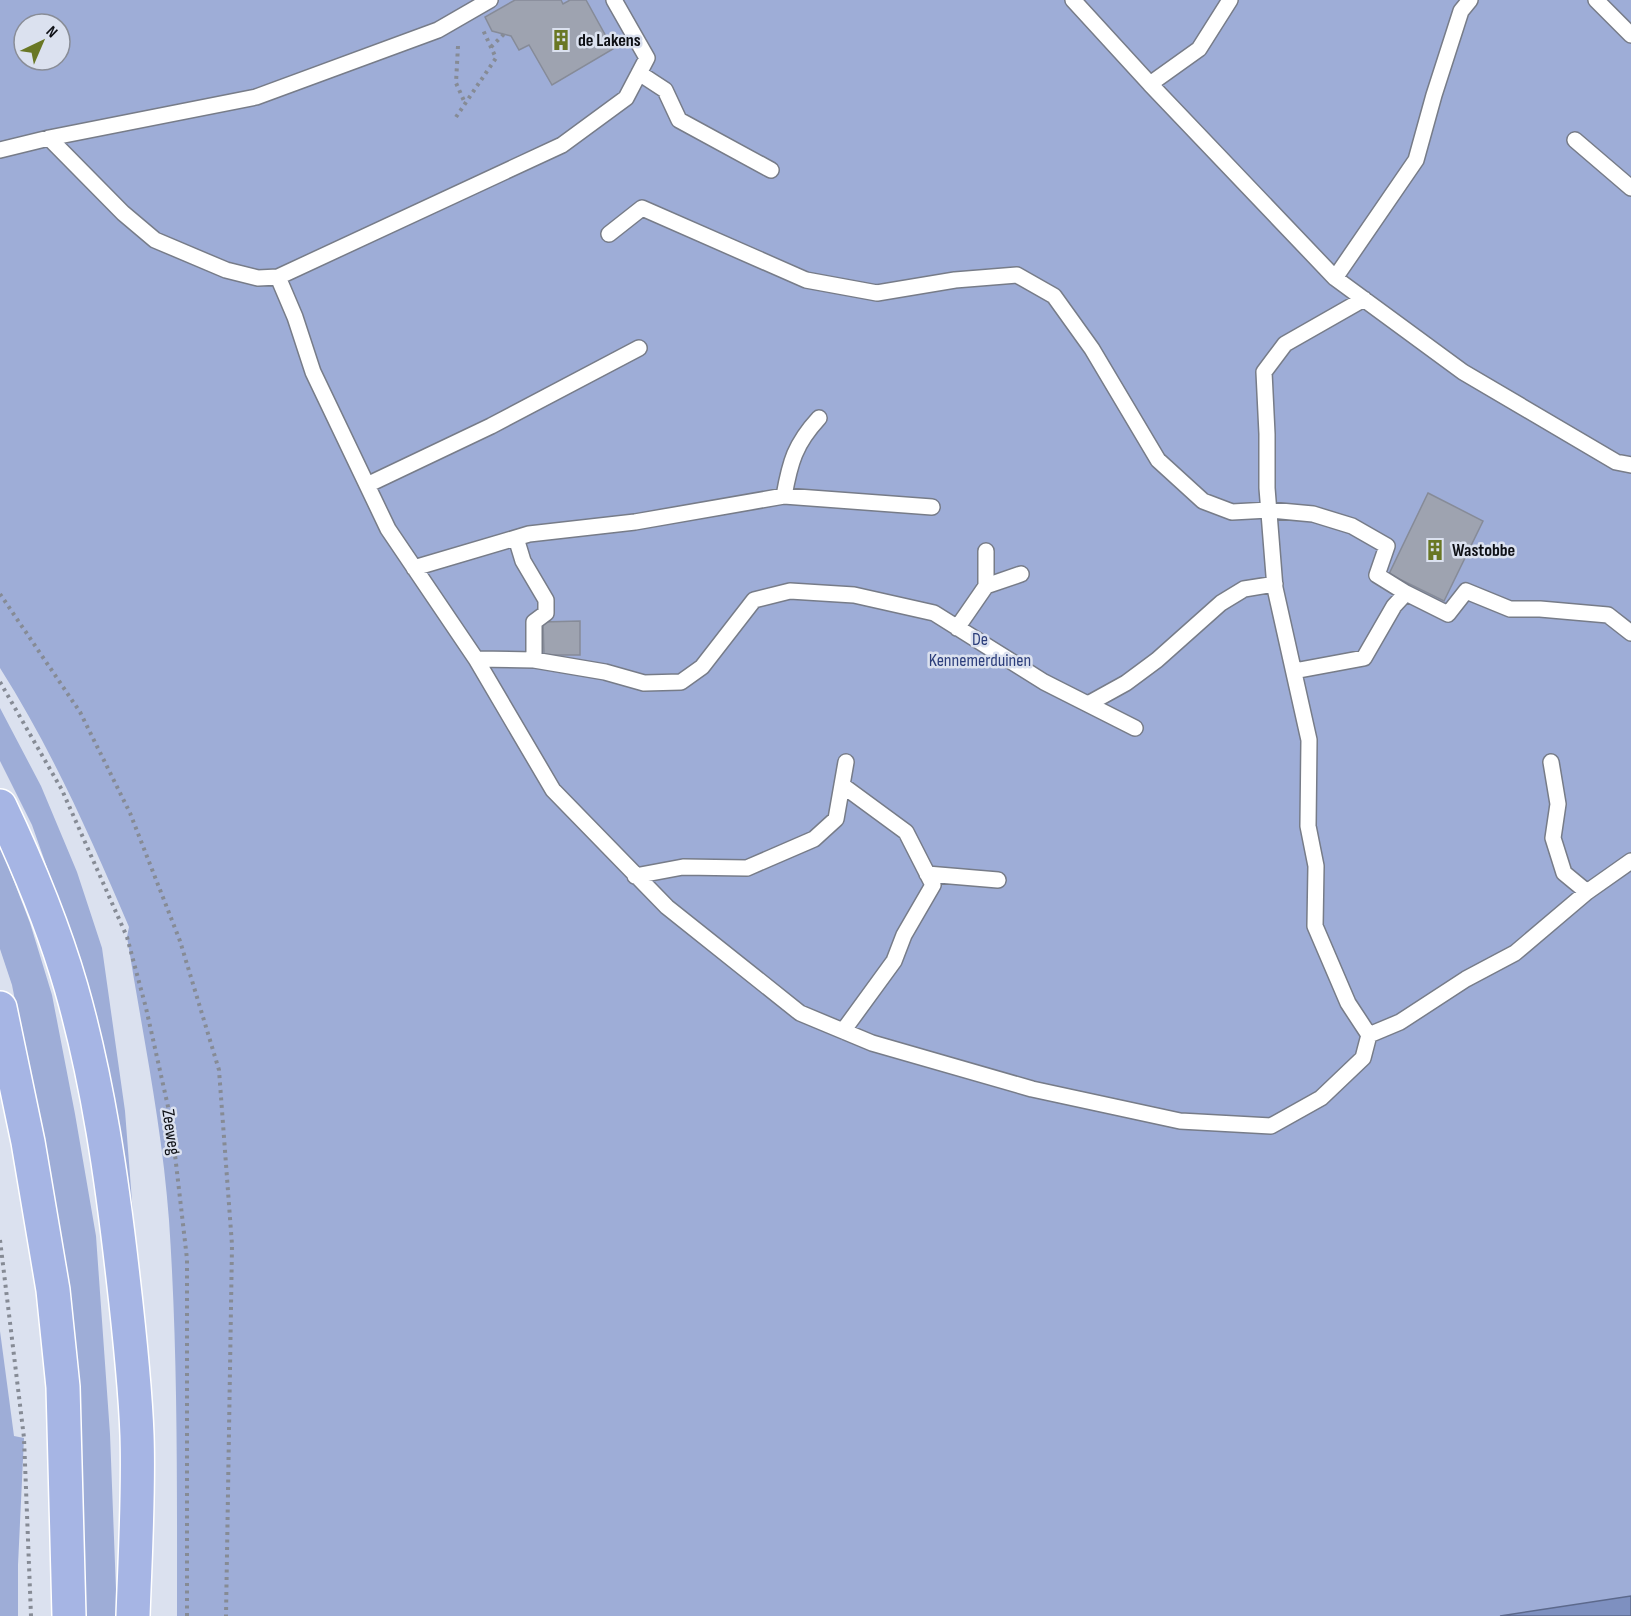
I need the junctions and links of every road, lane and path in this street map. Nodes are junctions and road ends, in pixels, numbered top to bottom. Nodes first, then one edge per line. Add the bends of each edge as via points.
1 (490, 0) edge
2 (614, 0) edge
3 (1073, 0) edge
4 (1230, 0) edge
5 (1470, 0) edge
6 (1601, 1) edge
7 (474, 9) junction
8 (459, 18) junction
9 (504, 34) dead end
10 (1631, 35) edge
11 (491, 47) junction
12 (639, 73) junction
13 (1150, 84) junction
14 (465, 104) junction
15 (456, 117) dead end
16 (49, 138) junction
17 (1575, 140) dead end
18 (0, 150) edge
19 (771, 170) dead end
20 (1631, 188) edge
21 (609, 234) dead end
22 (278, 277) junction
23 (1335, 278) junction
24 (1364, 299) junction
25 (639, 348) dead end
26 (819, 418) dead end
27 (1631, 465) edge
28 (367, 485) junction
29 (784, 496) junction
30 (932, 507) dead end
31 (1269, 510) junction
32 (516, 538) junction
33 (986, 551) dead end
34 (414, 568) junction
35 (1020, 574) dead end
36 (1275, 584) junction
37 (986, 586) junction
38 (1406, 592) junction
39 (0, 594) edge
40 (957, 628) junction
41 (1631, 633) edge
42 (476, 659) junction
43 (534, 660) junction
44 (1294, 671) junction
45 (0, 682) edge
46 (1088, 704) junction
47 (1135, 728) dead end
48 (846, 762) dead end
49 (1551, 762) dead end
50 (842, 785) junction
51 (0, 806) edge
52 (1631, 861) edge
53 (927, 874) junction
54 (635, 876) junction
55 (998, 880) dead end
56 (1587, 892) junction
57 (0, 1008) edge
58 (843, 1031) junction
59 (1369, 1035) junction
60 (0, 1240) edge
61 (31, 1616) edge
62 (69, 1616) edge
63 (134, 1616) edge
64 (187, 1616) edge
65 (226, 1616) edge

1 - 7 lane
2 - 12 lane via 646,58
3 - 13 lane
4 - 13 lane via 1199,49
5 - 23 lane via 1461,11 1416,160
6 - 10 lane
7 - 8 lane
7 - 11 path
8 - 14 path via 456,83
8 - 16 lane via 438,30 256,96
9 - 11 path
11 - 14 path via 496,58
12 - 19 lane via 665,90 680,120
12 - 22 lane via 626,98 562,145
13 - 23 lane
14 - 15 path
16 - 18 lane
16 - 22 lane via 155,240 226,270 258,278
17 - 20 lane
21 - 31 lane via 642,208 806,280 877,293 1017,275 1054,296 1092,349 1158,460 1203,501 1232,512
22 - 28 lane via 313,372
23 - 24 lane
24 - 27 lane via 1464,372 1616,462
24 - 31 lane via 1285,344 1264,372
25 - 28 lane via 491,426
26 - 29 lane via 803,435 789,465
28 - 34 lane via 388,529
29 - 30 lane
29 - 32 lane
31 - 36 lane
31 - 38 lane via 1313,514 1352,526 1387,546 1377,575
32 - 34 lane
32 - 43 lane via 523,561 546,600 546,613 534,622
33 - 37 lane
34 - 42 lane
35 - 37 lane
36 - 44 lane
36 - 46 lane via 1244,589 1221,603 1157,660
37 - 40 lane
38 - 41 lane via 1448,614 1466,591 1510,609 1608,615
38 - 44 lane via 1364,658
39 - 65 path via 80,712 130,813 180,941 219,1070 232,1245
40 - 43 lane via 934,614 854,595 790,591 754,600 702,667 681,682 644,683
40 - 46 lane via 1044,682
42 - 43 lane
42 - 54 lane via 553,790
44 - 59 lane via 1310,740 1308,826 1316,866 1315,926 1348,1003
45 - 64 path, Zeeweg via 62,790 127,937 171,1120 187,1259
46 - 47 lane
48 - 50 lane
49 - 56 lane via 1558,804 1553,838 1564,873
50 - 53 lane via 906,832
50 - 54 lane via 836,819 814,839 747,868 683,867
51 - 63 main road via 60,952 100,1108 118,1238 137,1435
52 - 56 lane
53 - 55 lane
53 - 58 lane via 933,885 903,935 894,961
54 - 58 lane via 667,908 800,1013
56 - 59 lane via 1515,953 1400,1022
57 - 62 main road via 53,1290 63,1387
58 - 59 lane via 872,1043 1043,1091 1180,1121 1271,1126 1321,1098 1363,1058
60 - 61 path via 24,1438

